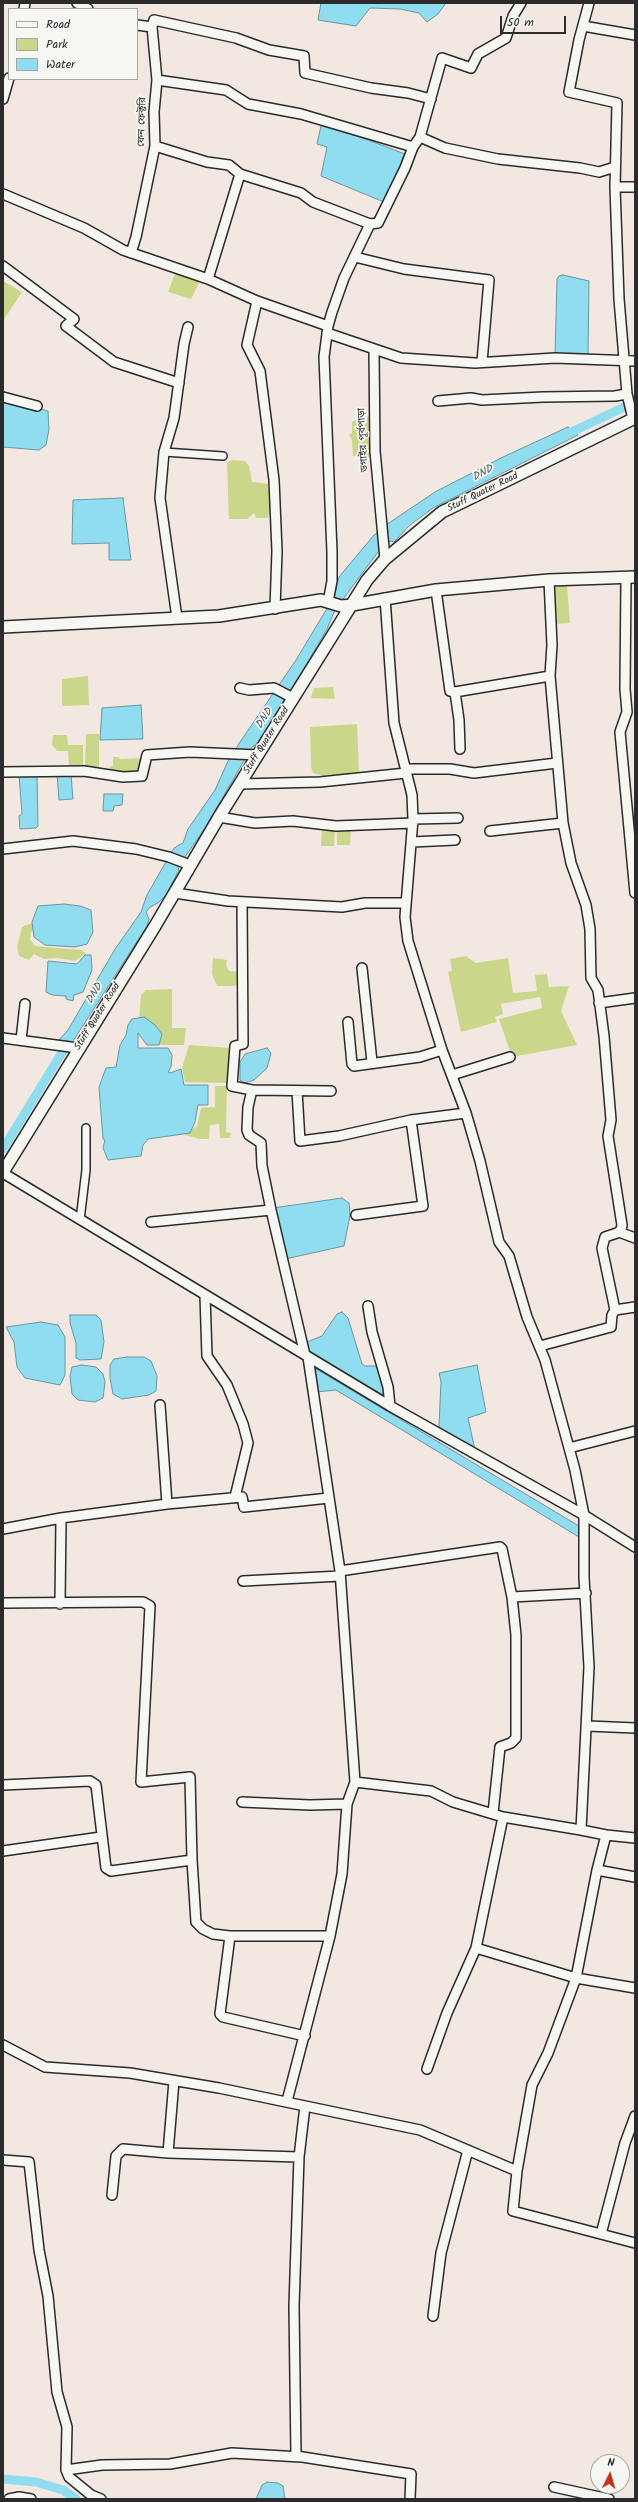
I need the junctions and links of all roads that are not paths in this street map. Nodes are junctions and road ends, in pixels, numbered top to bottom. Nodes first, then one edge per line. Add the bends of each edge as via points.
1 (77, 3) edge
2 (521, 3) edge
3 (588, 3) edge
4 (86, 8) edge
5 (138, 25) edge
6 (583, 26) junction
7 (152, 27) junction
8 (635, 35) edge
9 (8, 80) edge
10 (156, 80) junction
11 (431, 99) junction
12 (3, 100) edge
13 (420, 138) junction
14 (155, 146) junction
15 (413, 147) junction
16 (615, 167) junction
17 (240, 174) junction
18 (615, 187) junction
19 (635, 187) edge
20 (3, 194) edge
21 (370, 224) junction
22 (131, 254) junction
23 (355, 257) junction
24 (3, 266) edge
25 (208, 279) junction
26 (257, 301) junction
27 (188, 327) dead end
28 (328, 330) junction
29 (374, 351) junction
30 (635, 361) edge
31 (482, 362) junction
32 (623, 362) junction
33 (179, 383) junction
34 (627, 394) junction
35 (3, 397) edge
36 (438, 401) dead end
37 (37, 406) dead end
38 (634, 419) edge
39 (164, 452) junction
40 (223, 456) dead end
41 (385, 554) junction
42 (630, 577) edge
43 (549, 580) junction
44 (436, 590) junction
45 (385, 598) junction
46 (324, 601) junction
47 (346, 606) junction
48 (276, 609) junction
49 (177, 618) junction
50 (3, 627) edge
51 (630, 653) edge
52 (550, 676) junction
53 (240, 688) dead end
54 (454, 692) junction
55 (291, 697) junction
56 (631, 714) edge
57 (460, 749) dead end
58 (253, 755) junction
59 (557, 762) junction
60 (3, 772) edge
61 (406, 773) junction
62 (240, 784) junction
63 (219, 817) junction
64 (458, 818) dead end
65 (413, 821) junction
66 (563, 824) junction
67 (490, 831) dead end
68 (455, 840) dead end
69 (412, 842) junction
70 (3, 849) edge
71 (633, 853) edge
72 (186, 863) junction
73 (175, 893) junction
74 (635, 893) edge
75 (242, 902) junction
76 (406, 903) junction
77 (362, 968) dead end
78 (635, 998) edge
79 (599, 1003) junction
80 (25, 1004) dead end
81 (348, 1022) dead end
82 (3, 1038) edge
83 (22, 1040) junction
84 (74, 1048) junction
85 (442, 1050) junction
86 (510, 1057) dead end
87 (372, 1062) junction
88 (452, 1075) junction
89 (252, 1090) junction
90 (297, 1091) junction
91 (331, 1091) dead end
92 (466, 1113) junction
93 (411, 1120) junction
94 (86, 1128) dead end
95 (3, 1172) edge
96 (271, 1210) junction
97 (356, 1215) dead end
98 (80, 1220) junction
99 (151, 1222) dead end
100 (619, 1232) junction
101 (635, 1238) edge
102 (204, 1295) junction
103 (368, 1306) dead end
104 (635, 1307) edge
105 (615, 1310) junction
106 (540, 1346) junction
107 (307, 1356) junction
108 (160, 1405) dead end
109 (390, 1406) junction
110 (635, 1431) edge
111 (569, 1448) junction
112 (235, 1497) junction
113 (329, 1498) junction
114 (167, 1504) junction
115 (584, 1515) junction
116 (61, 1518) junction
117 (3, 1529) edge
118 (635, 1547) edge
119 (340, 1574) junction
120 (243, 1581) dead end
121 (586, 1593) junction
122 (512, 1598) junction
123 (3, 1603) edge
124 (60, 1604) junction
125 (588, 1726) junction
126 (635, 1728) edge
127 (355, 1782) junction
128 (3, 1785) edge
129 (242, 1802) dead end
130 (347, 1804) junction
131 (493, 1813) junction
132 (504, 1817) junction
133 (581, 1830) junction
134 (606, 1835) junction
135 (101, 1836) junction
136 (635, 1838) edge
137 (3, 1851) edge
138 (192, 1860) junction
139 (597, 1870) junction
140 (635, 1877) edge
141 (230, 1936) junction
142 (330, 1936) junction
143 (476, 1948) junction
144 (576, 1978) junction
145 (635, 1988) edge
146 (305, 2036) junction
147 (3, 2045) edge
148 (427, 2069) dead end
149 (174, 2081) junction
150 (287, 2101) junction
151 (304, 2106) junction
152 (635, 2116) edge
153 (468, 2150) junction
154 (168, 2153) junction
155 (299, 2157) junction
156 (3, 2160) edge
157 (517, 2171) junction
158 (112, 2195) dead end
159 (601, 2234) junction
160 (635, 2243) edge
161 (434, 2316) dead end
162 (296, 2456) junction
163 (66, 2470) junction
164 (554, 2488) dead end
165 (9, 2499) edge
166 (31, 2499) edge
167 (101, 2499) edge
168 (410, 2499) edge
169 (609, 2499) edge

1 - 4 street
2 - 11 street via 513,16 506,38 478,54 472,68 442,58
3 - 6 street
5 - 7 street
6 - 8 street
6 - 16 street via 569,92 617,103
7 - 10 street, ফেন ফেক্টরি
7 - 11 street via 154,20 236,38 269,50 304,56 306,73
9 - 12 street
10 - 14 street, ফেন ফেক্টরি
10 - 15 street via 226,90 248,104 301,114
11 - 13 street
13 - 15 street
13 - 16 street via 445,148 498,159 599,172
14 - 17 street via 207,162 229,165
14 - 22 street, ফেন ফেক্টরি
15 - 21 street via 386,208 378,222
16 - 18 street
17 - 21 street via 301,193 313,202
17 - 25 street
18 - 19 street
18 - 32 street
20 - 22 street via 84,228
21 - 23 street
22 - 25 street
23 - 28 street via 344,278
23 - 31 street via 404,270 489,280
24 - 33 street via 74,319 66,326 114,362
25 - 26 street
26 - 28 street
26 - 48 street via 247,345 260,371 274,480
27 - 33 street
28 - 29 street
28 - 46 street via 324,357 332,581
29 - 31 street via 401,358
29 - 41 street, ডগাইর পূর্বপাড়া via 375,451
30 - 32 street
31 - 32 street via 555,358 590,358
32 - 34 street
33 - 39 street via 174,418
34 - 36 street
34 - 38 street
35 - 37 street
38 - 41 street, Stuff Quater Road via 442,512
39 - 40 street
39 - 49 street via 160,498
41 - 47 street, Stuff Quater Road
42 - 43 street
42 - 51 street
43 - 44 street
43 - 52 street via 552,645
44 - 45 street
44 - 54 street via 450,691
45 - 47 street
45 - 61 street via 394,723
46 - 47 street
46 - 48 street
47 - 55 street, Stuff Quater Road
48 - 49 street
49 - 50 street
51 - 56 street via 625,689
52 - 54 street
52 - 59 street
53 - 55 street via 275,689
54 - 57 street via 459,720
55 - 58 street, Stuff Quater Road
56 - 71 street via 620,732
58 - 60 street via 147,755 142,776 123,777 84,771
58 - 62 street, Stuff Quater Road
59 - 61 street via 474,773 450,769 409,769
59 - 66 street
61 - 62 street via 320,782
61 - 65 street via 412,795
62 - 63 street, Stuff Quater Road
63 - 65 street via 255,824 293,821 336,826
63 - 72 street, Stuff Quater Road
64 - 65 street
65 - 69 street
66 - 67 street
66 - 79 street via 571,863 586,905 590,929 591,978 598,990
68 - 69 street
69 - 76 street
70 - 72 street via 73,841 134,849 169,856
71 - 74 street
72 - 73 street, Stuff Quater Road
73 - 75 street
73 - 84 street, Stuff Quater Road
75 - 76 street via 342,907 365,902
75 - 89 street via 244,1044 235,1046 232,1086
76 - 85 street via 408,942
77 - 87 street
78 - 79 street
79 - 100 street via 611,1120 608,1136 622,1225
80 - 83 street
81 - 87 street via 352,1064
82 - 83 street
83 - 84 street
84 - 95 street, Stuff Quater Road
85 - 87 street via 420,1057
85 - 88 street
86 - 88 street
88 - 92 street
89 - 90 street
89 - 96 street via 247,1130 249,1135 260,1143
90 - 91 street
90 - 93 street via 300,1141 332,1138
92 - 93 street
92 - 106 street via 499,1242 509,1256 527,1317
93 - 97 street via 423,1206
94 - 98 street via 86,1170
95 - 98 street
96 - 99 street
96 - 107 street
98 - 102 street
100 - 101 street
100 - 105 street via 605,1237 602,1248
102 - 107 street
102 - 112 street via 207,1356 227,1385 244,1424 248,1443
103 - 109 street via 372,1332 388,1386
104 - 105 street
105 - 106 street via 611,1327
106 - 111 street
107 - 109 street
107 - 113 street
108 - 114 street
109 - 115 street
110 - 111 street
111 - 115 street
112 - 113 street via 242,1496 244,1507
112 - 114 street
113 - 119 street
114 - 116 street
115 - 118 street
115 - 121 street
116 - 117 street
116 - 124 street
119 - 120 street
119 - 122 street via 500,1547
119 - 127 street
121 - 122 street
121 - 125 street
122 - 131 street via 516,1635 516,1738 500,1747
123 - 124 street
124 - 138 street via 138,1602 150,1606 141,1782 190,1778
125 - 126 street
125 - 133 street
127 - 130 street
127 - 131 street via 431,1791 453,1802
128 - 135 street via 90,1781 96,1785
129 - 130 street
130 - 142 street via 342,1874
131 - 132 street
132 - 133 street
132 - 143 street
133 - 134 street
134 - 136 street
134 - 139 street
135 - 137 street
135 - 138 street via 108,1871
138 - 141 street via 196,1922 213,1934
139 - 140 street
139 - 144 street
141 - 142 street
141 - 146 street via 220,2014 223,2017
142 - 146 street
143 - 144 street
143 - 148 street via 447,2013
144 - 145 street
144 - 157 street via 548,2053 532,2085
146 - 150 street
147 - 149 street via 45,2067 130,2073
149 - 150 street
149 - 154 street
150 - 151 street
151 - 153 street via 420,2130
151 - 155 street
152 - 159 street via 625,2143
153 - 157 street
153 - 161 street via 441,2253
154 - 155 street
154 - 158 street via 123,2149 118,2152
155 - 162 street via 294,2306
156 - 163 street via 29,2162 39,2250 48,2296 57,2392 67,2427
157 - 159 street via 512,2211
159 - 160 street
162 - 163 street via 232,2453 170,2464 102,2465
162 - 168 street via 411,2474
163 - 167 street via 69,2477 91,2495
164 - 169 street
165 - 166 street

